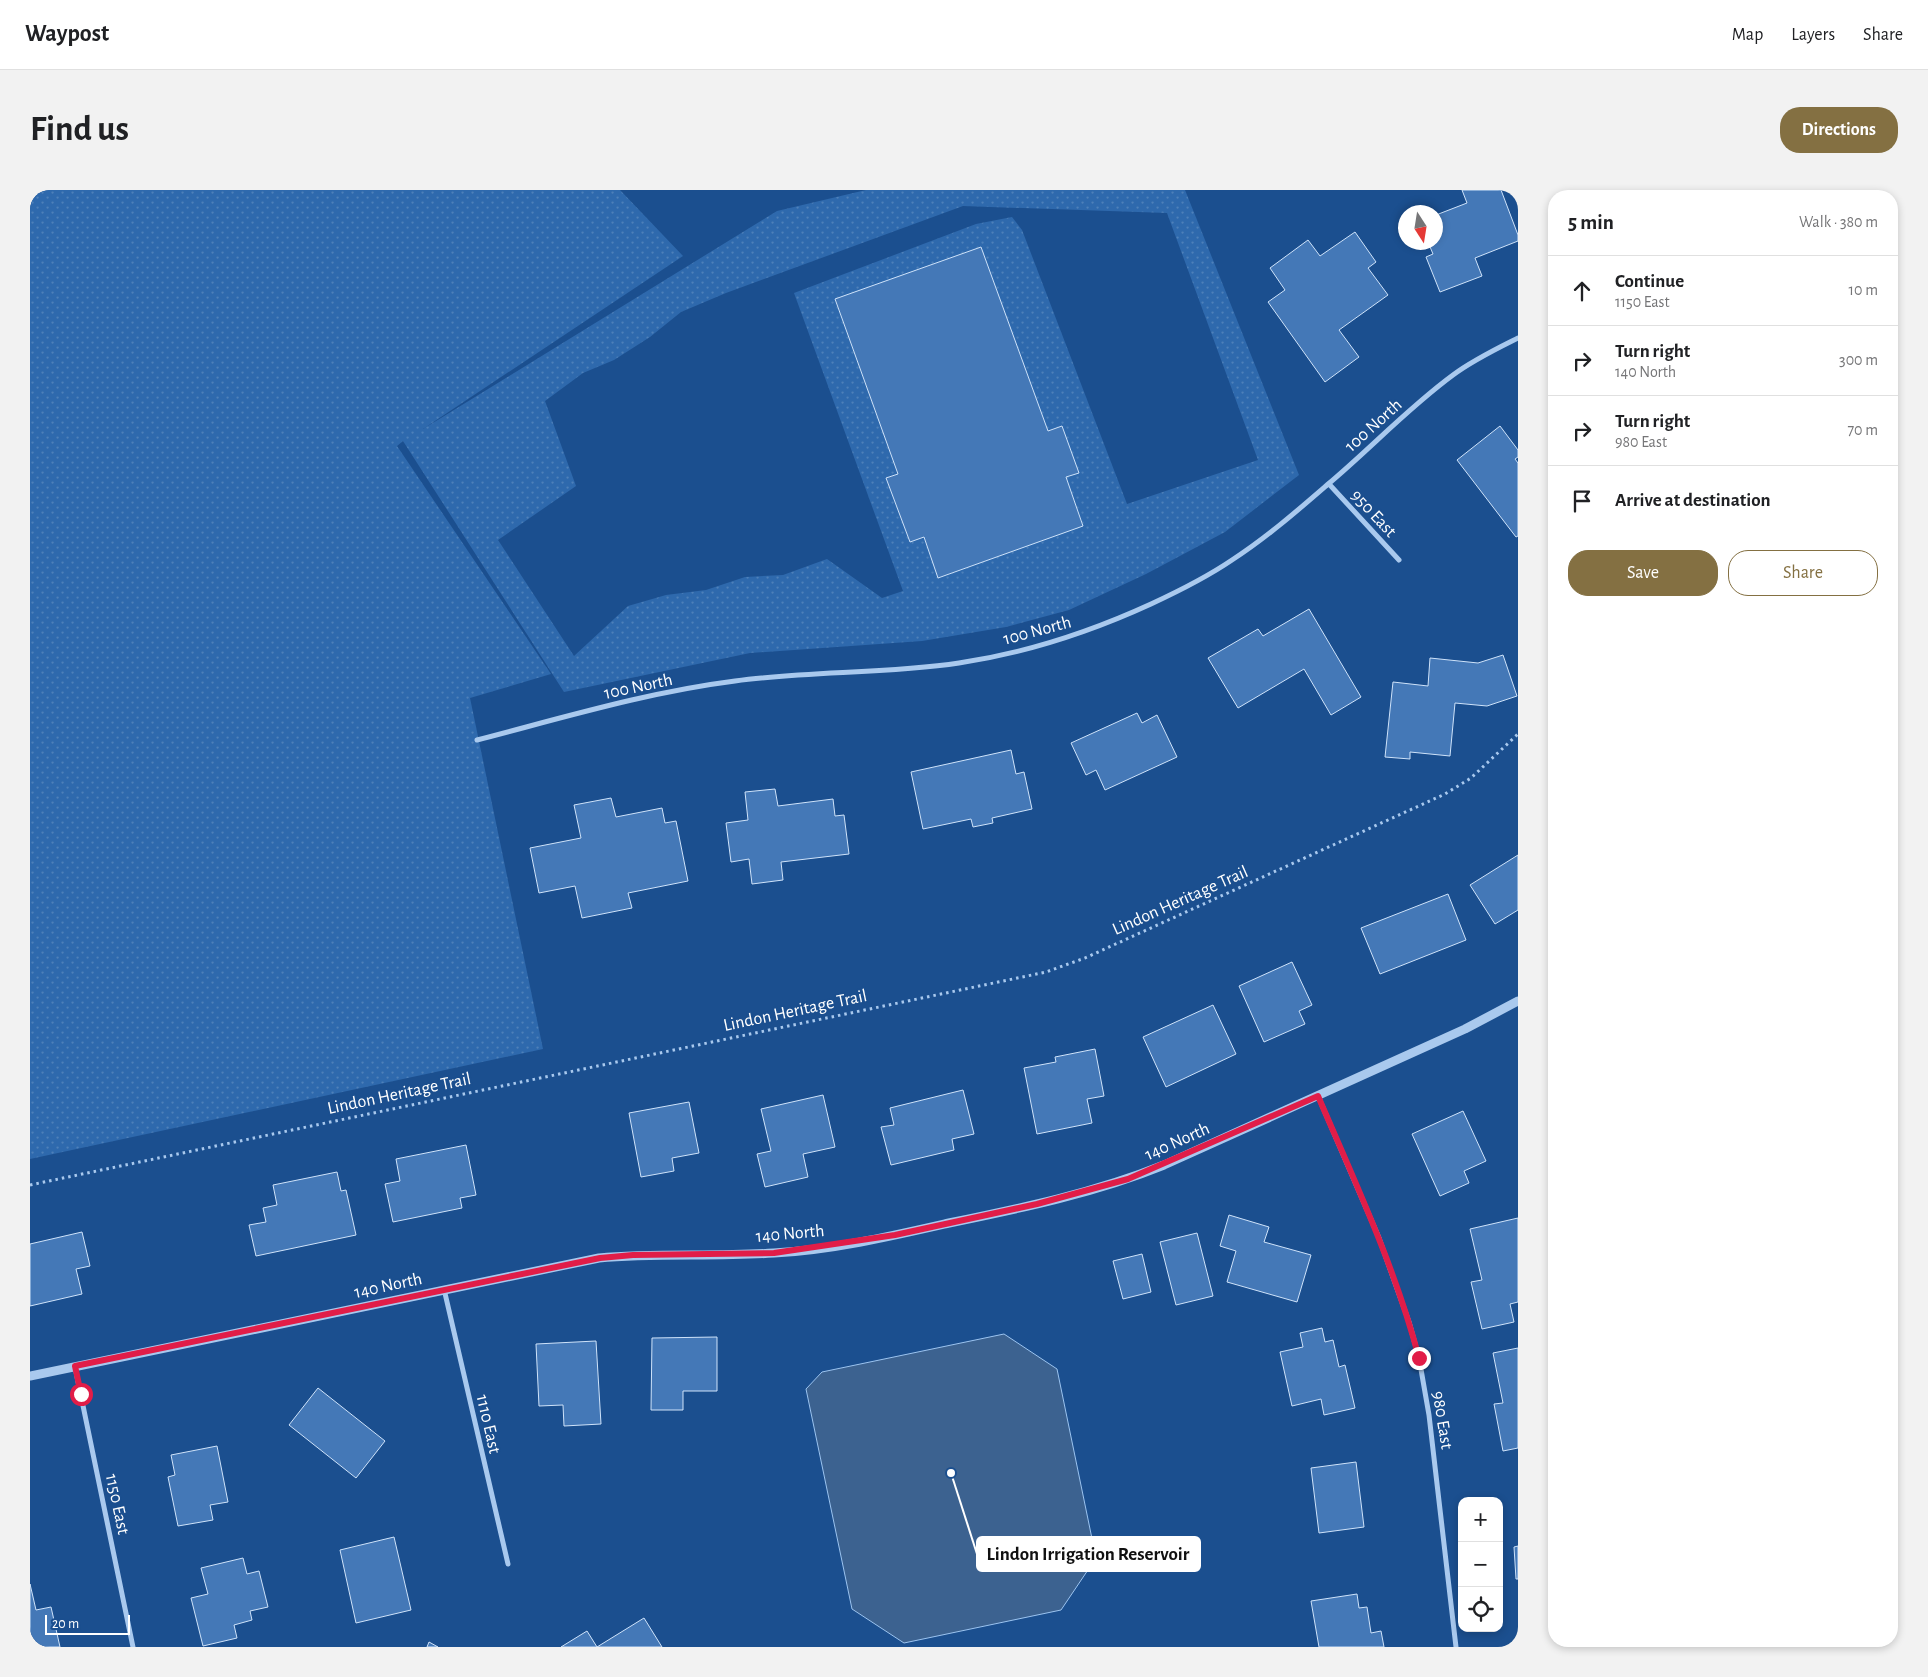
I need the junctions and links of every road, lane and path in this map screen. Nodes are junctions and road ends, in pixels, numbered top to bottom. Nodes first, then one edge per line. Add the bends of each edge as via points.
1 (1518, 338) edge
2 (1329, 484) junction
3 (1399, 560) dead end
4 (1518, 734) edge
5 (477, 740) dead end
6 (1518, 1001) edge
7 (1318, 1096) junction
8 (30, 1185) edge
9 (444, 1290) junction
10 (75, 1366) junction
11 (30, 1376) edge
12 (508, 1564) dead end
13 (133, 1647) edge
14 (1456, 1647) edge

1 - 2 street, 100 North via 1448,379
2 - 3 street, 950 East
2 - 5 street, 100 North via 1231,561 1197,581 1102,626 1067,638 959,663 735,681 626,701
4 - 8 path, Lindon Heritage Trail via 1471,778 1445,794 1085,958 1046,972
6 - 7 street, 140 North via 1465,1029
7 - 9 street, 140 North via 1128,1179 1028,1206 833,1246 774,1253 600,1258
7 - 14 street, 980 East via 1379,1238 1419,1358 1429,1415
9 - 10 street, 140 North
9 - 12 street, 1110 East
10 - 11 street, 140 North
10 - 13 street, 1150 East

